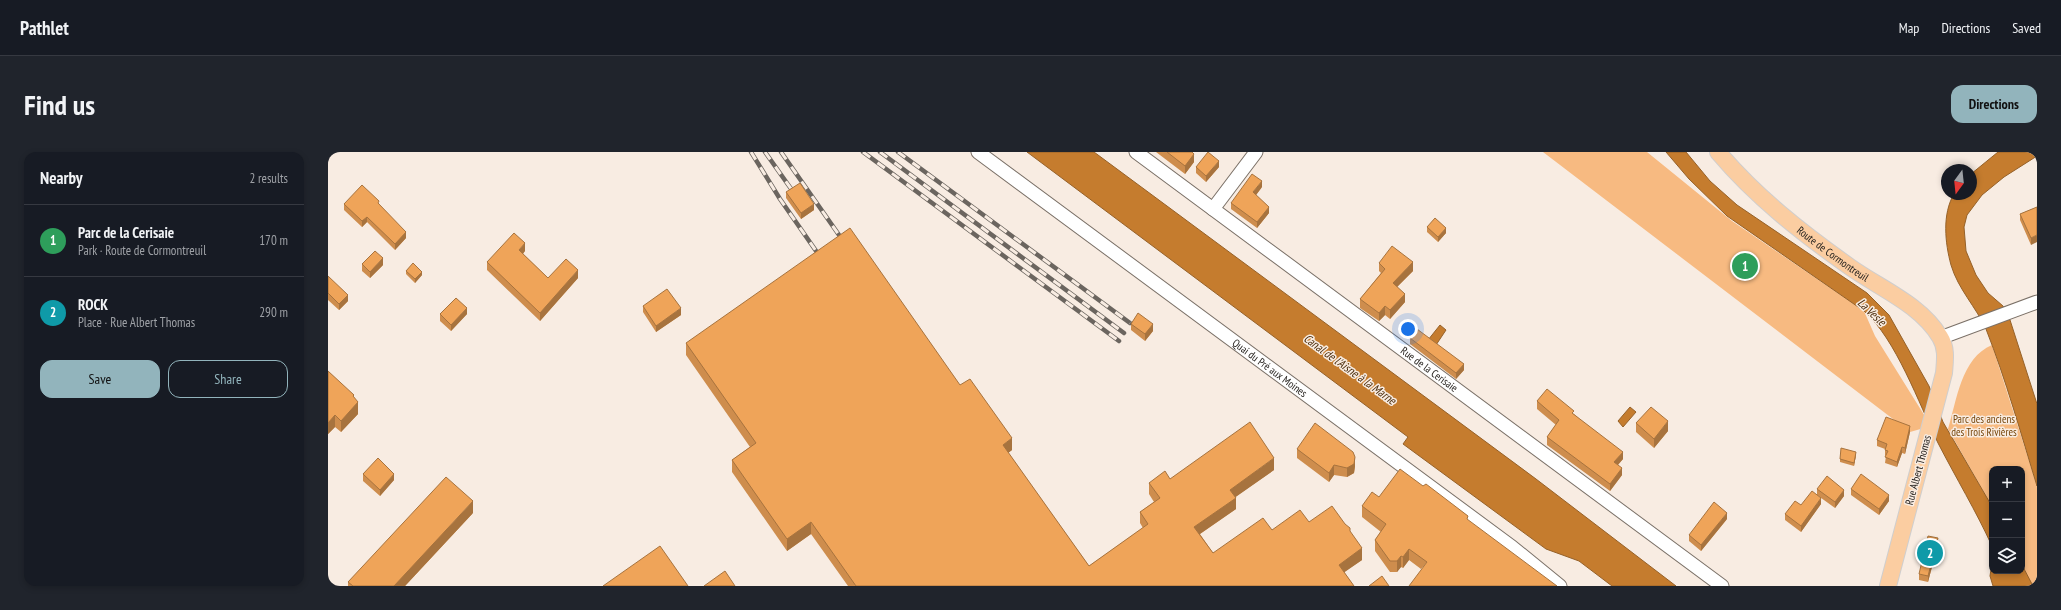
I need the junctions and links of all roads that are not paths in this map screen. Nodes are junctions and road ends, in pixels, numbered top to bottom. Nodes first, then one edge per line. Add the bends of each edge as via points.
1 (978, 152) edge
2 (1136, 152) edge
3 (1256, 152) edge
4 (1718, 152) edge
5 (1213, 209) junction
6 (2037, 302) edge
7 (1940, 338) junction
8 (1945, 354) joint
9 (1560, 586) edge
10 (1722, 586) edge
11 (1888, 586) edge

1 - 9 street, Quai du Pré aux Moines via 1512,547
2 - 5 street, Rue de la Cerisaie
3 - 5 street
4 - 7 main road, Route de Cormontreuil via 1783,218 1851,268 1904,300 1927,321
5 - 10 street, Rue de la Cerisaie
6 - 7 street
7 - 8 main road, Route de Cormontreuil
8 - 11 main road, Rue Albert Thomas via 1944,373 1931,426

